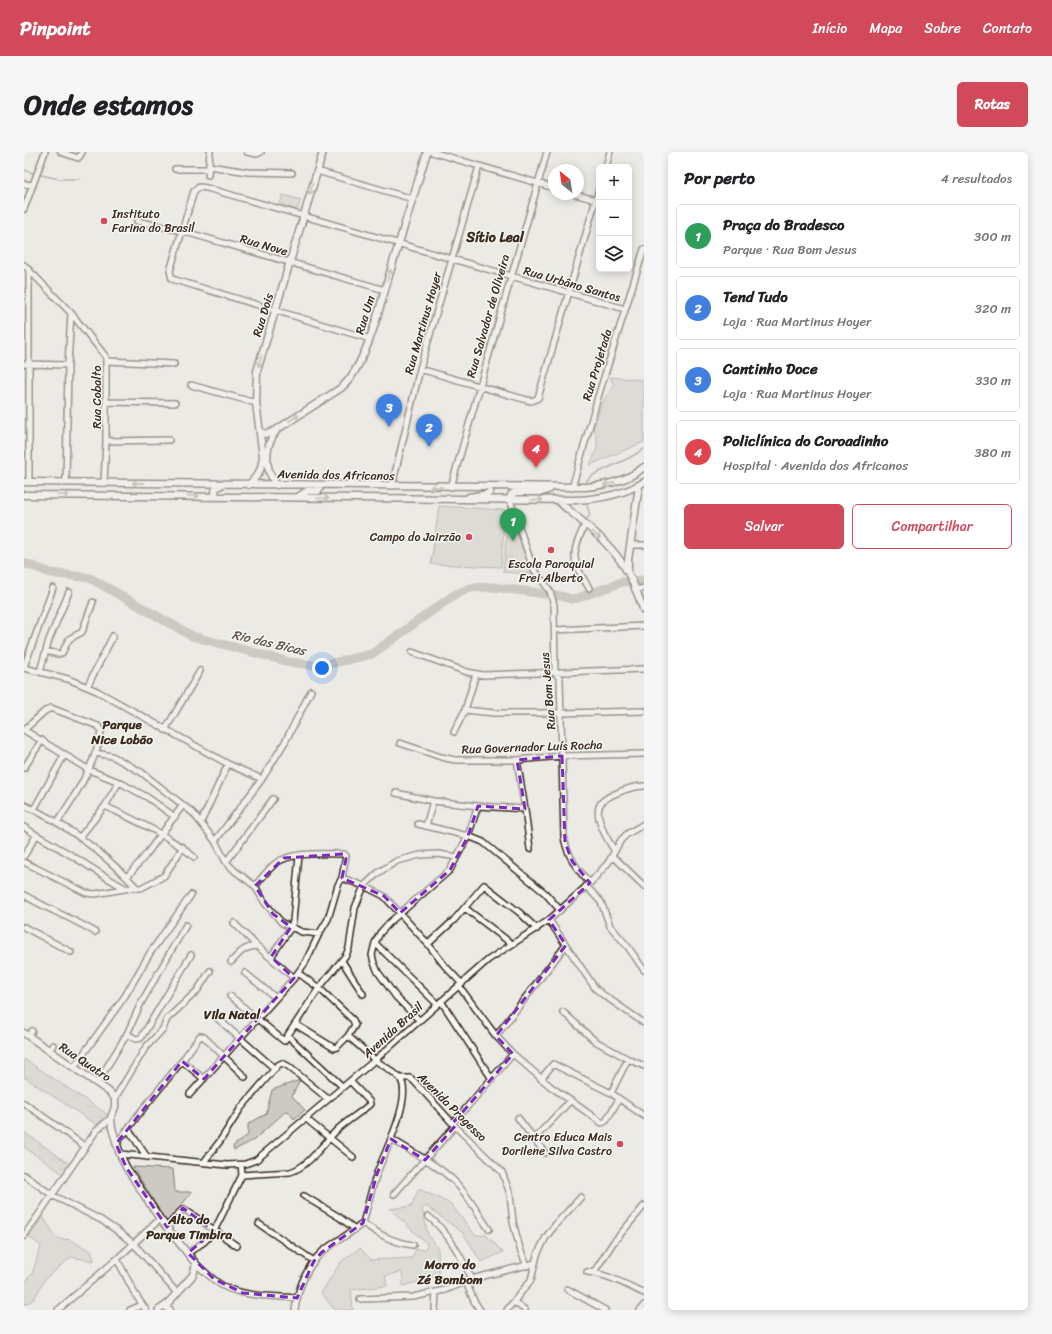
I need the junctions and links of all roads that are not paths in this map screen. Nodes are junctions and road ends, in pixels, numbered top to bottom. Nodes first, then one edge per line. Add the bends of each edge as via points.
1 (45, 152) edge
2 (61, 152) edge
3 (82, 152) edge
4 (210, 152) edge
5 (247, 152) edge
6 (261, 152) edge
7 (323, 152) edge
8 (427, 152) edge
9 (432, 152) edge
10 (547, 152) edge
11 (610, 152) edge
12 (607, 164) edge
13 (479, 166) junction
14 (175, 169) dead end
15 (209, 170) junction
16 (317, 171) junction
17 (292, 173) dead end
18 (24, 184) edge
19 (538, 184) junction
20 (33, 185) junction
21 (548, 186) edge
22 (584, 197) edge
23 (413, 199) junction
24 (596, 200) joint
25 (24, 209) edge
26 (304, 216) junction
27 (137, 221) dead end
28 (182, 231) junction
29 (399, 244) junction
30 (644, 249) edge
31 (452, 259) junction
32 (290, 263) junction
33 (24, 265) edge
34 (29, 270) junction
35 (510, 277) junction
36 (384, 290) junction
37 (569, 293) junction
38 (276, 310) junction
39 (625, 310) junction
40 (71, 313) junction
41 (370, 339) junction
42 (107, 361) junction
43 (27, 364) edge
44 (174, 364) dead end
45 (68, 365) junction
46 (420, 369) junction
47 (191, 385) dead end
48 (478, 386) junction
49 (106, 402) junction
50 (175, 403) dead end
51 (256, 403) junction
52 (27, 404) edge
53 (276, 430) junction
54 (260, 432) junction
55 (26, 439) edge
56 (169, 440) dead end
57 (106, 441) junction
58 (644, 467) edge
59 (27, 482) edge
60 (66, 482) junction
61 (104, 483) junction
62 (224, 484) junction
63 (249, 484) junction
64 (641, 484) edge
65 (277, 485) junction
66 (319, 485) junction
67 (392, 486) junction
68 (451, 487) junction
69 (489, 487) junction
70 (554, 487) junction
71 (572, 488) junction
72 (24, 495) edge
73 (216, 497) junction
74 (298, 497) junction
75 (462, 499) junction
76 (510, 500) junction
77 (557, 500) junction
78 (585, 524) junction
79 (644, 545) edge
80 (630, 546) junction
81 (628, 560) junction
82 (622, 562) junction
83 (629, 575) junction
84 (53, 588) dead end
85 (589, 588) dead end
86 (635, 588) junction
87 (644, 588) edge
88 (69, 592) dead end
89 (93, 602) dead end
90 (644, 610) edge
91 (644, 626) edge
92 (554, 630) junction
93 (113, 636) dead end
94 (46, 651) junction
95 (412, 652) dead end
96 (24, 668) edge
97 (644, 669) edge
98 (40, 671) junction
99 (200, 671) dead end
100 (555, 672) junction
101 (476, 674) junction
102 (87, 687) junction
103 (311, 691) dead end
104 (465, 710) junction
105 (644, 711) edge
106 (561, 713) junction
107 (24, 730) edge
108 (165, 730) junction
109 (454, 732) dead end
110 (42, 740) junction
111 (400, 743) dead end
112 (95, 753) junction
113 (65, 754) junction
114 (644, 754) edge
115 (562, 756) junction
116 (516, 760) junction
117 (228, 764) junction
118 (24, 768) edge
119 (89, 770) junction
120 (262, 779) junction
121 (119, 782) junction
122 (644, 786) edge
123 (396, 793) dead end
124 (273, 799) dead end
125 (433, 801) junction
126 (24, 804) edge
127 (183, 805) junction
128 (105, 806) junction
129 (478, 806) junction
130 (34, 809) junction
131 (525, 809) junction
132 (175, 817) junction
133 (58, 821) junction
134 (201, 822) junction
135 (418, 824) dead end
136 (644, 824) edge
137 (426, 826) junction
138 (24, 827) edge
139 (161, 834) junction
140 (36, 836) junction
141 (468, 836) junction
142 (80, 837) junction
143 (215, 842) junction
144 (183, 847) junction
145 (530, 849) dead end
146 (615, 851) junction
147 (299, 855) junction
148 (24, 856) edge
149 (194, 857) dead end
150 (456, 857) junction
151 (612, 857) junction
152 (24, 862) edge
153 (226, 862) junction
154 (127, 877) junction
155 (342, 878) junction
156 (588, 884) junction
157 (255, 886) junction
158 (364, 886) junction
159 (644, 886) edge
160 (136, 887) junction
161 (126, 888) junction
162 (24, 895) edge
163 (191, 895) dead end
164 (465, 908) junction
165 (560, 910) junction
166 (400, 913) junction
167 (549, 920) junction
168 (234, 923) dead end
169 (186, 925) dead end
170 (24, 927) edge
171 (291, 928) junction
172 (537, 929) junction
173 (95, 932) dead end
174 (319, 934) junction
175 (375, 943) junction
176 (428, 944) junction
177 (512, 944) junction
178 (566, 945) junction
179 (257, 946) junction
180 (71, 952) dead end
181 (191, 955) dead end
182 (271, 957) junction
183 (342, 961) junction
184 (231, 962) dead end
185 (644, 970) edge
186 (210, 971) dead end
187 (245, 973) dead end
188 (296, 976) junction
189 (460, 985) junction
190 (319, 988) junction
191 (363, 994) dead end
192 (230, 996) dead end
193 (276, 998) junction
194 (439, 1003) junction
195 (563, 1012) dead end
196 (217, 1018) dead end
197 (258, 1018) junction
198 (419, 1020) junction
199 (644, 1023) edge
200 (295, 1024) junction
201 (28, 1033) edge
202 (127, 1034) junction
203 (288, 1036) junction
204 (348, 1036) junction
205 (496, 1036) junction
206 (240, 1038) junction
207 (514, 1054) junction
208 (224, 1057) junction
209 (628, 1059) junction
210 (375, 1060) junction
211 (182, 1061) junction
212 (644, 1066) edge
213 (74, 1067) junction
214 (275, 1069) junction
215 (245, 1077) dead end
216 (400, 1078) junction
217 (204, 1079) junction
218 (492, 1079) junction
219 (541, 1079) junction
220 (350, 1081) junction
221 (97, 1083) junction
222 (343, 1087) junction
223 (611, 1093) junction
224 (190, 1094) dead end
225 (115, 1098) junction
226 (328, 1099) junction
227 (619, 1099) junction
228 (570, 1101) junction
229 (24, 1103) edge
230 (644, 1116) edge
231 (111, 1118) junction
232 (306, 1118) junction
233 (518, 1118) dead end
234 (454, 1124) junction
235 (128, 1129) junction
236 (534, 1138) junction
237 (329, 1139) junction
238 (391, 1139) junction
239 (116, 1144) junction
240 (86, 1147) junction
241 (545, 1153) dead end
242 (120, 1154) junction
243 (147, 1157) junction
244 (353, 1157) dead end
245 (425, 1160) junction
246 (204, 1162) junction
247 (241, 1165) junction
248 (24, 1175) edge
249 (242, 1175) junction
250 (394, 1194) dead end
251 (52, 1195) junction
252 (304, 1196) dead end
253 (581, 1197) dead end
254 (644, 1206) edge
255 (428, 1216) dead end
256 (160, 1220) junction
257 (363, 1223) junction
258 (260, 1224) dead end
259 (167, 1227) junction
260 (355, 1229) junction
261 (489, 1229) dead end
262 (214, 1231) junction
263 (24, 1236) edge
264 (134, 1244) junction
265 (413, 1245) dead end
266 (237, 1246) dead end
267 (188, 1253) junction
268 (117, 1259) junction
269 (314, 1261) junction
270 (535, 1263) junction
271 (196, 1264) junction
272 (527, 1266) junction
273 (587, 1272) dead end
274 (594, 1272) junction
275 (472, 1279) junction
276 (466, 1282) junction
277 (567, 1289) dead end
278 (177, 1292) junction
279 (436, 1292) junction
280 (644, 1293) edge
281 (297, 1298) junction
282 (360, 1299) dead end
283 (514, 1302) junction
284 (142, 1305) junction
285 (644, 1305) edge
286 (167, 1307) edge
287 (58, 1310) edge
288 (130, 1310) edge
289 (146, 1310) edge
290 (158, 1310) edge
291 (295, 1310) edge
292 (435, 1310) edge
293 (480, 1310) edge
294 (507, 1310) edge
295 (525, 1310) edge
296 (605, 1310) edge
297 (640, 1310) edge

1 - 20 street
2 - 3 street via 78,158
4 - 15 street
5 - 6 street
7 - 16 main road, Rua Dois
8 - 23 main road, Rua Um
9 - 13 street
10 - 19 street, Rua Salvador de Oliveira
11 - 12 street
13 - 19 street
13 - 31 street, Rua Martinus Hoyer
14 - 15 street
15 - 17 street
16 - 23 street
16 -> 26 main road, Rua Dois
18 - 20 street
19 - 21 street
19 - 35 street, Rua Salvador de Oliveira
20 - 25 street
22 - 24 street
23 - 29 main road, Rua Um
24 - 37 street
26 - 28 street, Rua Urbâno Santos via 199,187 194,191
26 - 29 street, Rua Urbâno Santos
26 - 32 main road, Rua Dois
27 - 28 street, Rua Nove
28 - 32 street, Rua Nove
28 - 38 street via 170,271 174,280
29 - 31 street, Rua Urbâno Santos
36 -> 29 main road, Rua Um
30 - 39 street, Rua Projetada
31 - 35 street, Rua Urbâno Santos
31 - 46 street, Rua Martinus Hoyer
32 - 36 street, Rua Nove
32 - 38 main road, Rua Dois
33 - 34 street, Rua Cobalto
34 - 40 street, Rua Cobalto
34 - 43 street
35 - 37 street, Rua Urbâno Santos
35 - 48 street, Rua Salvador de Oliveira
36 - 41 main road, Rua Um
37 - 39 street, Rua Urbâno Santos
37 - 48 street via 539,395 535,400
38 - 41 street
38 -> 51 main road, Rua Dois via 257,371
39 - 71 street, Rua Projetada
40 - 42 street, Rua Cobalto via 104,352
40 - 45 street
53 -> 41 main road, Rua Um via 347,383
42 - 44 street
42 - 49 street, Rua Cobalto
43 - 45 street
43 - 52 street
45 - 60 street
46 - 48 street
46 - 67 street, Rua Martinus Hoyer
47 - 51 street
48 - 68 street, Rua Salvador de Oliveira
49 - 50 street
49 - 57 street, Rua Cobalto
51 - 54 main road, Rua Dois
52 - 55 street
53 - 54 main road, Rua Um via 267,434
53 - 65 main road via 269,445 267,459 268,471
54 - 63 main road, Rua Dois via 263,463
55 - 59 street
56 - 57 street
57 - 61 street, Rua Cobalto
58 -> 71 main road, Avenida dos Africanos via 619,481
59 - 60 main road, Avenida dos Africanos
60 - 61 main road, Avenida dos Africanos
62 -> 61 main road, Avenida dos Africanos
62 - 63 main road, Avenida dos Africanos
62 - 73 main road via 216,488
63 - 65 main road, Avenida dos Africanos
64 - 77 main road, Avenida dos Africanos via 602,498
64 - 80 main road
65 - 66 main road, Avenida dos Africanos
66 - 67 main road, Avenida dos Africanos
66 - 74 main road via 318,491 307,491
68 -> 67 main road, Avenida dos Africanos
68 - 69 main road, Avenida dos Africanos
69 - 70 main road, Avenida dos Africanos
69 - 75 main road via 490,492 486,495
70 - 71 main road, Avenida dos Africanos
70 - 76 main road via 542,492 515,492
72 -> 73 main road, Avenida dos Africanos
73 - 74 main road, Avenida dos Africanos
74 -> 75 main road, Avenida dos Africanos
75 - 76 main road, Avenida dos Africanos
76 -> 77 main road, Avenida dos Africanos
76 - 92 street, Rua Bom Jesus via 533,568 550,591 555,610
77 - 78 main road
78 -> 82 main road
78 - 85 street via 575,557
79 - 80 street
80 - 81 main road
81 - 82 main road
81 - 83 main road
82 - 83 main road
83 - 86 main road
84 - 96 street
86 - 87 street
86 - 90 main road
88 - 94 street
89 - 94 street via 82,632 69,639 62,653
91 - 92 street
92 - 100 street, Rua Bom Jesus
93 - 102 street
94 - 98 street
95 - 101 street
96 - 98 street
97 - 100 street
98 - 102 street
99 - 108 street
100 - 101 street
100 - 106 street, Rua Bom Jesus via 560,679
101 - 104 street
102 - 108 street
103 - 120 street via 285,742
104 - 106 street via 494,713
104 - 109 street
105 - 106 street
106 - 115 street, Rua Bom Jesus
107 - 110 street
107 - 112 street via 51,708 99,728 101,732
108 - 117 street
110 - 113 street
110 - 118 street
111 - 116 street, Rua Governador Luís Rocha via 455,760
112 - 119 street
112 - 127 street via 112,756 141,772
113 - 119 street
113 - 130 street
114 - 115 street, Rua Governador Luís Rocha
115 - 116 street, Rua Governador Luís Rocha
115 - 156 street, Rua Bom Jesus via 565,842 572,861
116 - 131 street
117 - 120 street
117 - 134 street
119 - 121 street
119 - 133 street
120 - 143 street
121 - 128 street
121 - 132 street via 147,797
122 - 146 street via 629,788 600,803 598,815 601,826
123 - 125 street
124 - 153 street
125 - 129 street
125 - 137 street
126 - 130 street
127 - 132 street
127 - 134 street
128 - 139 street
128 - 142 street
129 - 131 street
129 - 141 street
130 - 133 street
131 - 145 street
132 - 139 street
133 - 142 street
134 - 143 street
135 - 137 street
136 - 146 street, Avenida Brasil via 627,834
137 - 141 street
138 - 140 street
139 - 144 street
139 - 154 street
140 - 148 street
140 - 161 street
141 - 150 street
141 - 165 street via 483,842 545,894
142 - 154 street
143 - 153 street
144 - 149 street
144 - 160 street via 164,876 141,888
146 - 151 street, Avenida Brasil
147 - 155 street via 344,854 346,859
147 - 157 street via 284,858 275,864
147 - 171 street via 295,910
150 - 158 street via 439,854 420,855 397,861 379,872
150 - 166 street via 448,873
151 - 156 street, Avenida Brasil
151 - 159 street
152 - 161 street via 86,893 95,894
153 - 157 street
154 - 160 street
155 - 158 street
155 - 174 street via 328,919
156 - 165 street, Avenida Brasil
156 - 185 street, Rua Bom Jesus via 601,902 610,926
157 - 171 street via 273,914
158 - 166 street via 384,896
158 - 183 street via 355,908 349,948
160 - 161 street
162 - 173 street
163 - 213 street
164 - 172 street via 482,885 487,886
164 - 176 street
164 - 177 street
165 - 167 street, Avenida Brasil
166 - 175 street via 380,933
166 - 176 street
167 - 172 street, Avenida Brasil
167 - 178 street
168 - 179 street
169 - 202 street via 141,1003
170 - 180 street
171 - 174 street
171 - 182 street
172 - 177 street, Avenida Brasil
174 - 188 street
175 - 194 street
175 - 198 street via 372,955 378,972 396,998
176 - 189 street
177 - 189 street, Avenida Brasil via 492,957
178 - 199 street via 595,988
178 - 205 street
179 - 182 street
179 - 184 street via 243,950
181 - 202 street via 141,1038 136,1039
182 - 188 street
183 - 190 street
183 - 191 street
186 - 225 street via 194,994 167,1019 164,1029 146,1047
187 - 193 street
188 - 190 street
188 - 193 street
189 - 194 street, Avenida Brasil
189 - 205 street
190 - 200 street
190 - 204 street via 355,1022
192 - 197 street
193 - 197 street
194 - 198 street, Avenida Brasil
194 - 218 street
195 - 209 street via 595,1041
196 - 206 street
197 - 203 street via 284,1041
197 - 206 street
198 - 210 street, Avenida Brasil
200 - 203 street
200 - 204 street via 334,1048
201 - 213 main road, Rua Quatro
202 - 221 street
203 - 222 street
204 - 210 street, Avenida Progesso
205 - 207 street
206 - 208 street
206 - 214 street
207 - 218 street
207 - 219 street
208 - 211 street via 202,1036
208 - 215 street
208 - 217 street
209 - 212 street
209 - 223 street
210 - 216 street, Avenida Progesso
210 - 220 street, Avenida Brasil
211 - 217 street
211 - 235 street
213 - 221 main road, Rua Quatro
214 - 226 street via 282,1063 288,1066
214 - 246 street via 240,1108
216 - 234 street, Avenida Progesso via 410,1078 414,1081
216 - 238 street via 404,1089 399,1117
217 - 224 street
218 - 234 street
219 - 223 street via 553,1064
219 - 228 street
220 - 222 street, Avenida Brasil
220 - 237 street via 370,1103
221 - 225 main road, Rua Quatro
222 - 226 street, Avenida Brasil
223 - 227 street
225 - 231 main road, Rua Quatro
226 - 232 street, Avenida Brasil
227 - 228 street via 604,1123
227 - 230 street
228 - 236 street
229 - 240 street
231 - 239 main road
231 - 240 street via 96,1131
232 - 237 street
232 - 247 street, Avenida Brasil via 256,1160
233 - 236 street
234 - 245 street
234 - 272 street, Avenida Progesso via 498,1166 505,1177 513,1222
235 - 239 street
235 - 243 street
236 - 241 street
237 - 244 street
237 - 249 street via 312,1157 293,1171
238 - 245 street
238 - 257 street via 377,1174
239 - 242 main road
240 - 251 street
242 - 243 street, Avenida Brasil
242 - 256 main road
243 - 246 street, Avenida Brasil
245 - 250 street
245 - 261 street via 455,1182
246 - 247 street, Avenida Brasil
247 - 249 street
248 - 251 street
249 - 262 street
251 - 263 street
251 - 264 street via 101,1220
252 - 260 street
253 - 270 street via 546,1237
254 - 274 street via 613,1243
255 - 275 street via 447,1234
256 - 259 main road
256 - 264 street
257 - 260 street
257 - 265 street via 390,1240
258 - 269 street
259 - 262 street via 183,1209
259 - 267 main road
260 - 269 street via 328,1246
262 - 266 street
262 - 267 street
264 - 268 street
264 - 278 street
267 - 271 main road
268 - 284 street
268 - 287 street
269 - 281 street
270 - 272 street
270 - 283 street via 531,1280
271 - 278 main road via 193,1275
271 - 281 street via 219,1283 235,1290
272 - 275 street
273 - 274 street
274 - 280 street
275 - 276 street
276 - 279 street
276 - 293 street
277 - 296 street
278 - 286 main road
279 - 282 street via 413,1297
279 - 292 street
281 - 291 street
283 - 294 street
283 - 295 street
284 - 288 street
284 - 289 street
285 - 297 street
286 - 290 street

